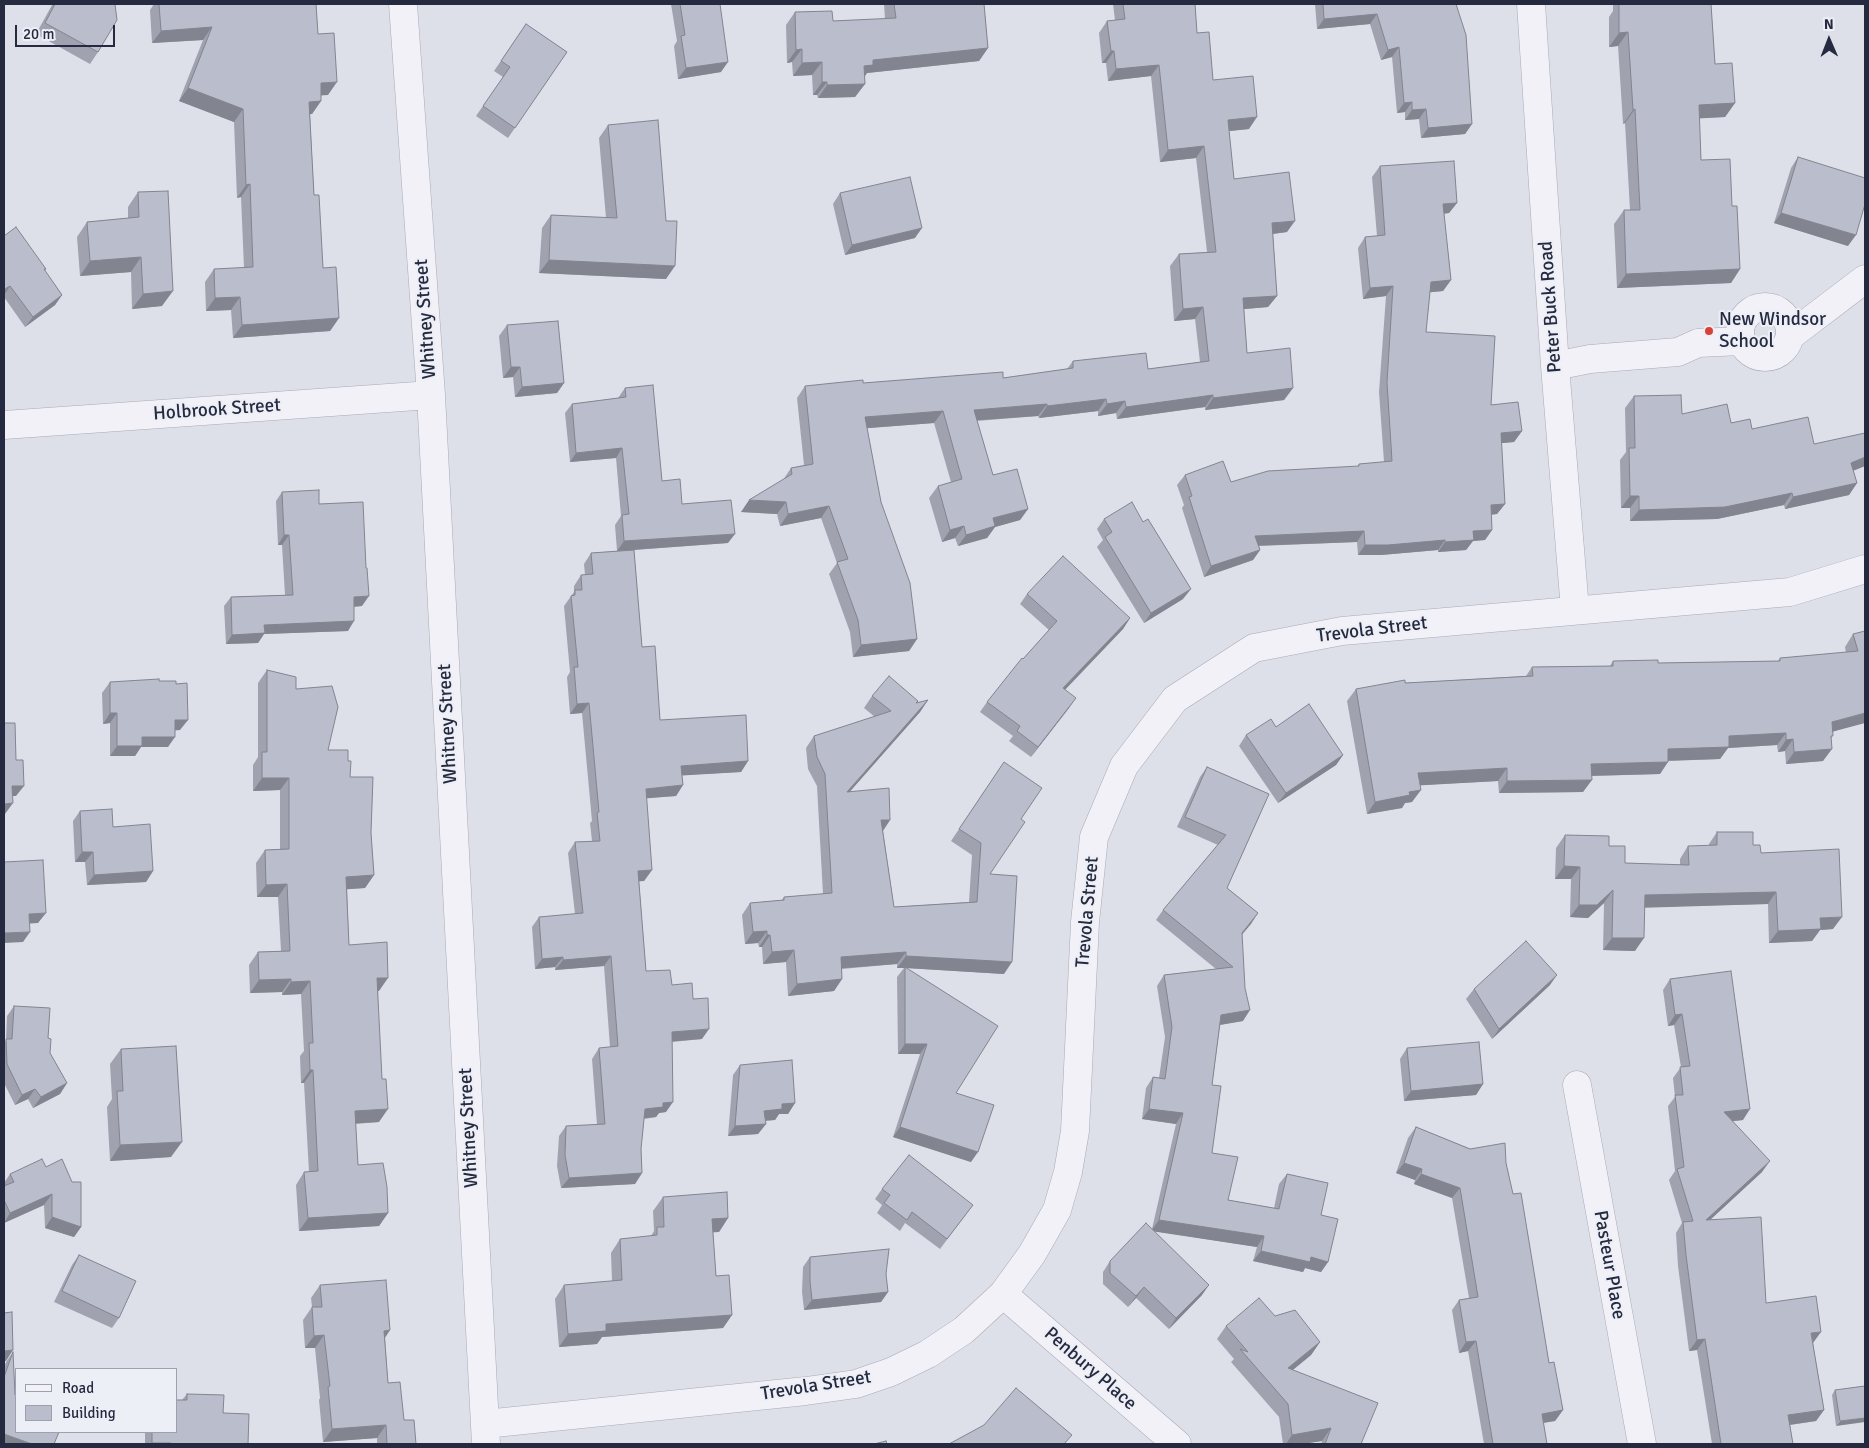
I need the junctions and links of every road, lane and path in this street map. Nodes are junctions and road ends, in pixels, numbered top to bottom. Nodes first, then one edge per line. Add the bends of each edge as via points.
1 (403, 4) edge
2 (1531, 4) edge
3 (1865, 279) edge
4 (1790, 336) junction
5 (1741, 341) junction
6 (1555, 366) junction
7 (431, 395) junction
8 (4, 425) edge
9 (1865, 569) edge
10 (1575, 610) junction
11 (1577, 1085) dead end
12 (1003, 1294) junction
13 (486, 1434) edge
14 (1177, 1444) edge
15 (1642, 1444) edge

1 - 7 street, Whitney Street
2 - 6 street, Peter Buck Road
3 - 4 street
4 - 5 street via 1782,350 1767,357 1751,354
4 - 5 street via 1790,328 1782,313 1767,306 1750,311 1740,324
5 - 6 street via 1698,343 1678,352 1590,359
6 - 10 street, Peter Buck Road
7 - 8 street, Holbrook Street
7 - 13 street, Whitney Street
9 - 10 street, Trevola Street via 1790,592
10 - 12 street, Trevola Street via 1342,630 1254,648 1175,699 1124,766 1094,837 1085,922 1075,1131 1068,1172 1056,1210 1032,1254
11 - 15 street, Pasteur Place
12 - 13 street, Trevola Street via 964,1330 928,1354 856,1384
12 - 14 street, Penbury Place

